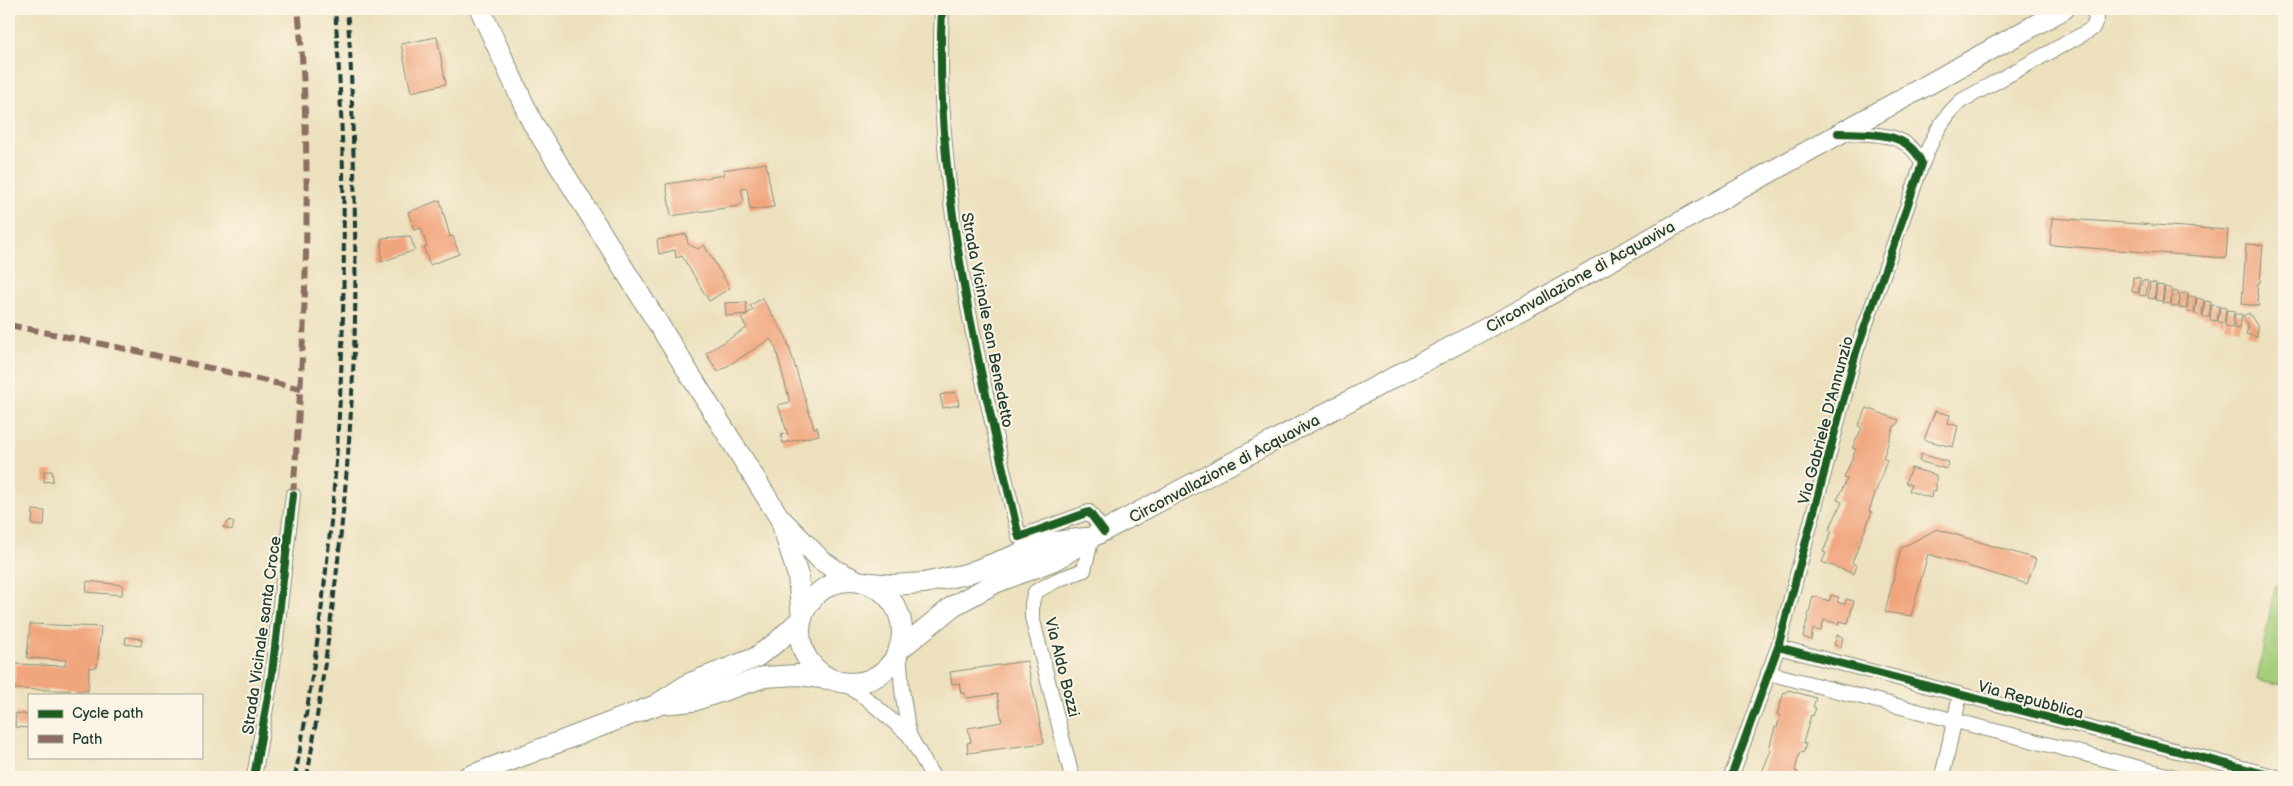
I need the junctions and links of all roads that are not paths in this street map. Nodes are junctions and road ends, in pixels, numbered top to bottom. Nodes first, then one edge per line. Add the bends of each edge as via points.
1 (480, 9) edge
2 (942, 9) edge
3 (2064, 9) edge
4 (2091, 9) edge
5 (1838, 133) junction
6 (1922, 164) junction
7 (293, 495) dead end
8 (779, 517) junction
9 (1098, 534) junction
10 (860, 582) junction
11 (802, 618) junction
12 (1778, 646) junction
13 (899, 650) junction
14 (1768, 673) junction
15 (837, 681) junction
16 (1960, 695) junction
17 (656, 705) junction
18 (1954, 720) junction
19 (909, 735) junction
20 (254, 777) edge
21 (467, 777) edge
22 (933, 777) edge
23 (1072, 777) edge
24 (1731, 777) edge
25 (1942, 777) edge
26 (2175, 777) edge
27 (2277, 777) edge

1 - 8 main road via 532,122
2 - 9 street, Strada Vicinale san Benedetto via 940,46 945,164 992,421 1019,537 1090,512
3 - 5 main road, Circonvallazione di Acquaviva
4 - 6 street, Via Gabriele D'Annunzio via 2097,18 2092,29 1961,101 1947,114 1932,138
5 - 6 street via 1883,135 1906,143 1917,151
5 - 9 main road, Circonvallazione di Acquaviva via 1538,301
6 - 12 street, Via Gabriele D'Annunzio via 1856,352
7 - 20 street, Strada Vicinale santa Croce via 272,674
8 - 10 main road via 821,560
8 - 11 main road via 798,576
9 - 10 main road via 1048,542 966,574 924,583
9 - 13 main road, Circonvallazione di Acquaviva via 1057,559 995,583 953,606
9 - 23 street, Via Aldo Bozzi via 1084,570 1035,592 1032,603 1032,617
10 - 11 main road via 830,585 808,604
10 - 13 main road via 874,586 896,607 901,621
11 - 15 main road via 802,647 809,660 818,671
11 - 17 main road via 755,658 690,683
12 - 14 street, Via Gabriele D'Annunzio
12 - 16 street, Via Repubblica
13 - 15 main road via 890,665 877,676 860,682
13 - 19 street
14 - 18 street
14 - 24 street, Via Gabriele D'Annunzio
15 - 17 main road via 798,675 764,677 693,701
15 - 19 street via 867,698
16 - 18 street
16 - 27 street, Via Repubblica
17 - 21 main road
18 - 25 street
18 - 26 street
19 - 22 street

